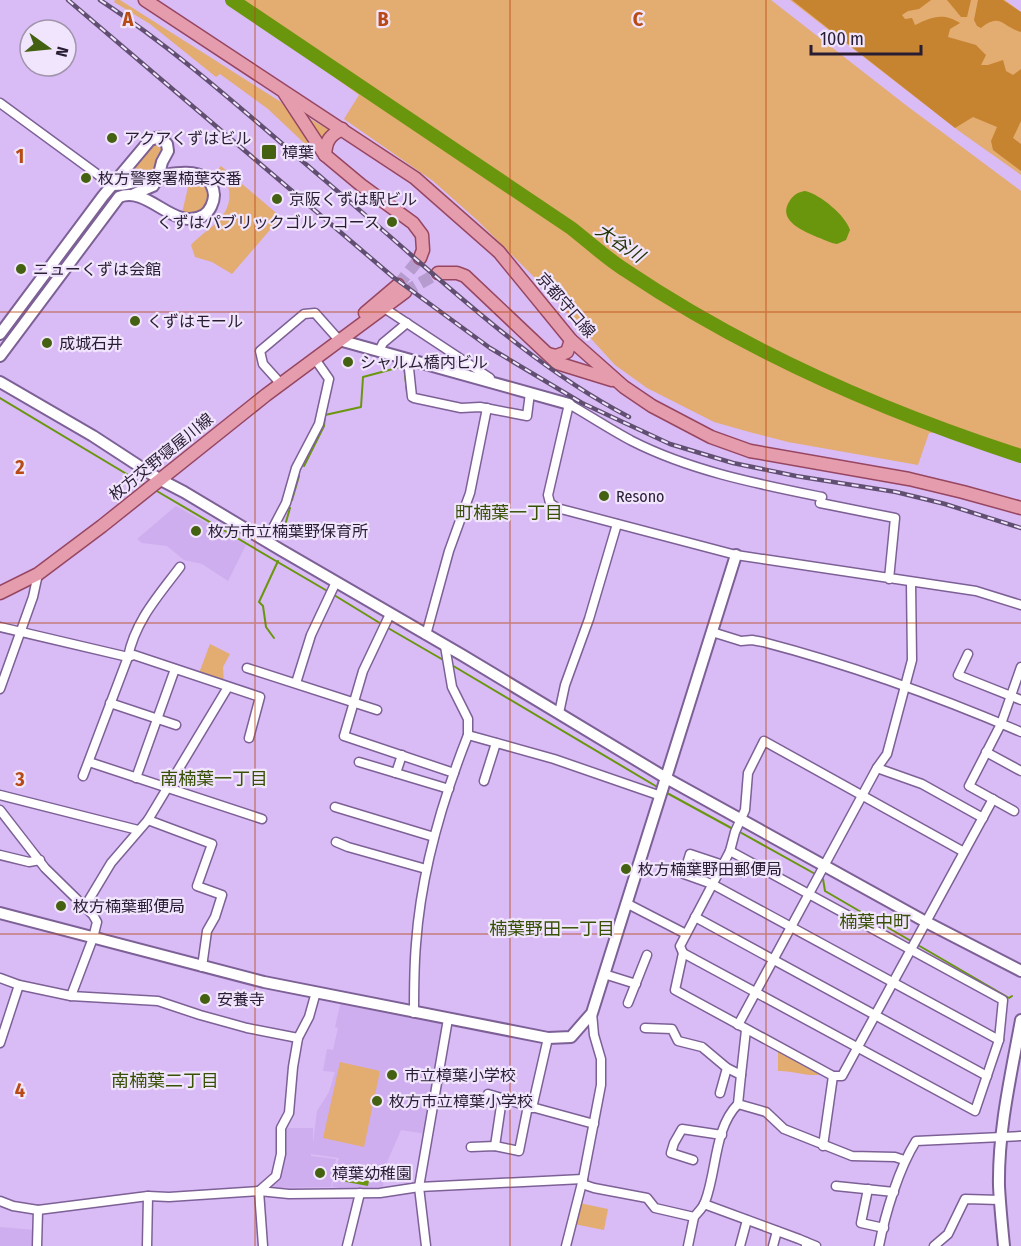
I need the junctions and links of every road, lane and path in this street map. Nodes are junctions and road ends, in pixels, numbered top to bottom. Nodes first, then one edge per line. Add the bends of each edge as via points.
1 (145, 0) edge
2 (282, 91) junction
3 (0, 103) edge
4 (342, 129) junction
5 (325, 154) junction
6 (158, 176) junction
7 (112, 185) junction
8 (134, 195) junction
9 (420, 258) tunnel mouth
10 (438, 273) tunnel mouth
11 (384, 308) junction
12 (407, 323) junction
13 (0, 334) edge
14 (339, 340) junction
15 (572, 340) junction
16 (379, 351) junction
17 (548, 354) junction
18 (0, 356) edge
19 (315, 359) junction
20 (408, 359) junction
21 (0, 382) edge
22 (490, 382) junction
23 (281, 384) junction
24 (624, 387) junction
25 (530, 393) junction
26 (569, 404) junction
27 (487, 408) junction
28 (159, 479) junction
29 (1021, 508) edge
30 (617, 524) junction
31 (266, 541) junction
32 (736, 555) junction
33 (180, 567) dead end
34 (38, 574) junction
35 (889, 579) junction
36 (336, 582) junction
37 (912, 582) junction
38 (0, 593) edge
39 (1021, 605) edge
40 (390, 614) junction
41 (0, 627) edge
42 (20, 632) junction
43 (712, 632) junction
44 (426, 635) junction
45 (445, 646) junction
46 (128, 657) junction
47 (968, 659) dead end
48 (247, 668) dead end
49 (176, 669) junction
50 (1021, 670) edge
51 (296, 683) junction
52 (904, 686) junction
53 (228, 687) junction
54 (0, 689) edge
55 (1011, 696) junction
56 (1021, 700) edge
57 (354, 702) junction
58 (110, 703) junction
59 (377, 710) dead end
60 (559, 713) junction
61 (157, 719) junction
62 (1001, 724) junction
63 (176, 725) dead end
64 (1021, 732) edge
65 (468, 735) junction
66 (249, 738) dead end
67 (496, 743) junction
68 (986, 752) junction
69 (402, 755) junction
70 (89, 762) junction
71 (359, 762) dead end
72 (877, 768) junction
73 (1021, 771) edge
74 (396, 773) junction
75 (454, 773) junction
76 (83, 776) dead end
77 (136, 778) junction
78 (666, 778) junction
79 (484, 781) dead end
80 (167, 789) junction
81 (449, 789) junction
82 (0, 795) edge
83 (862, 795) junction
84 (661, 796) junction
85 (993, 799) junction
86 (334, 807) dead end
87 (0, 810) edge
88 (1014, 811) dead end
89 (982, 818) junction
90 (262, 819) dead end
91 (148, 820) junction
92 (741, 820) junction
93 (138, 830) junction
94 (434, 837) junction
95 (336, 842) dead end
96 (730, 851) junction
97 (964, 852) junction
98 (0, 855) edge
99 (40, 860) junction
100 (723, 865) junction
101 (824, 866) junction
102 (426, 869) junction
103 (712, 884) junction
104 (809, 894) junction
105 (626, 903) junction
106 (84, 908) junction
107 (0, 912) edge
108 (695, 917) junction
109 (926, 922) junction
110 (791, 927) junction
111 (686, 934) junction
112 (93, 938) junction
113 (911, 950) junction
114 (683, 953) junction
115 (647, 955) dead end
116 (773, 960) junction
117 (202, 967) junction
118 (1021, 971) edge
119 (604, 974) junction
120 (0, 978) edge
121 (893, 982) junction
122 (636, 984) junction
123 (19, 985) junction
124 (316, 992) junction
125 (756, 993) junction
126 (71, 996) junction
127 (628, 1003) dead end
128 (414, 1013) junction
129 (592, 1013) junction
130 (875, 1015) junction
131 (448, 1019) junction
132 (1021, 1020) edge
133 (742, 1027) junction
134 (645, 1028) dead end
135 (298, 1038) junction
136 (548, 1038) junction
137 (999, 1040) junction
138 (0, 1043) edge
139 (858, 1047) junction
140 (1018, 1052) edge
141 (727, 1068) junction
142 (741, 1075) junction
143 (833, 1076) junction
144 (987, 1076) junction
145 (720, 1093) dead end
146 (488, 1095) dead end
147 (502, 1099) junction
148 (738, 1104) junction
149 (530, 1107) junction
150 (594, 1124) junction
151 (722, 1136) junction
152 (1021, 1136) edge
153 (1002, 1137) junction
154 (495, 1146) junction
155 (823, 1146) junction
156 (471, 1147) dead end
157 (693, 1160) dead end
158 (904, 1160) junction
159 (583, 1181) junction
160 (836, 1186) dead end
161 (419, 1187) junction
162 (868, 1189) junction
163 (259, 1191) junction
164 (894, 1192) junction
165 (360, 1193) junction
166 (148, 1196) junction
167 (1000, 1200) junction
168 (0, 1201) edge
169 (704, 1204) junction
170 (38, 1210) junction
171 (694, 1217) junction
172 (747, 1220) junction
173 (884, 1228) junction
174 (777, 1231) junction
175 (806, 1244) edge
176 (37, 1246) edge
177 (147, 1246) edge
178 (263, 1246) edge
179 (347, 1246) edge
180 (426, 1246) edge
181 (566, 1246) edge
182 (688, 1246) edge
183 (740, 1246) edge
184 (773, 1246) edge
185 (816, 1246) edge
186 (879, 1246) edge
187 (934, 1246) edge
188 (1004, 1246) edge

1 - 2 main road, 京都守口線
2 - 4 main road, 京都守口線
2 - 5 main road
3 - 7 street
4 - 5 main road via 326,142
4 - 15 main road, 京都守口線 via 401,168 499,252
5 - 9 main road via 413,223 422,235
6 - 7 street
6 - 7 street via 168,151 167,144 157,136
6 - 8 street via 153,186
6 - 8 street via 189,172 206,179 214,192 208,211 196,218 183,218
7 - 13 street
8 - 18 street via 125,194 113,202
10 - 17 main road via 465,276
11 - 12 street
11 - 14 main road, 枚方交野寝屋川線
11 - 14 main road, 枚方交野寝屋川線 via 401,288 375,304
12 - 16 street
12 - 22 street via 474,366
14 - 16 street
14 - 19 main road, 枚方交野寝屋川線
14 - 23 street via 315,313 304,314 260,351 263,364
15 - 17 main road via 567,352
15 - 24 main road, 京都守口線
16 - 20 street
17 - 24 main road via 557,363 608,378
19 - 23 main road, 枚方交野寝屋川線
19 - 31 street via 329,379 319,424
20 - 22 street
20 - 27 street via 412,397 461,408
21 - 28 street
22 - 25 street
23 - 28 main road, 枚方交野寝屋川線
24 - 29 main road, 京都守口線 via 711,437 750,452 909,479
25 - 26 street
25 - 27 street via 527,416
26 - 30 street via 548,495 550,503
26 - 35 street via 633,441 696,467 822,497 820,503 895,518
27 - 44 street via 470,493
28 - 31 street
28 - 34 main road, 枚方交野寝屋川線
30 - 32 street
30 - 60 street
31 - 36 street
32 - 35 street
32 - 43 street
33 - 46 street via 141,621
34 - 38 main road, 枚方交野寝屋川線
34 - 42 street
35 - 37 street
36 - 40 street
36 - 51 street via 311,635
37 - 39 street via 976,591
37 - 52 street via 912,660
40 - 44 street
40 - 57 street via 363,671
41 - 42 street
42 - 46 street
42 - 54 street
43 - 52 street via 777,645
43 - 78 street
44 - 45 street
45 - 60 street
45 - 65 street via 452,687 468,719
46 - 49 street via 134,655
46 - 58 street
47 - 55 street via 958,675
48 - 51 street
49 - 53 street
49 - 61 street
50 - 55 street
51 - 57 street
52 - 62 street
52 - 72 street via 887,754
53 - 66 street via 260,697
53 - 80 street
55 - 56 street
55 - 62 street
57 - 59 street
57 - 69 street via 344,736
58 - 61 street
58 - 70 street
60 - 78 street
61 - 63 street
61 - 77 street
62 - 64 street
62 - 68 street
65 - 67 street
65 - 75 street
67 - 79 street
67 - 84 street
68 - 73 street
68 - 85 street via 969,786
69 - 74 street
69 - 75 street
70 - 76 street
70 - 77 street
71 - 74 street
72 - 83 street
72 - 89 street via 922,784
74 - 81 street
75 - 81 street
77 - 80 street
78 - 84 street
78 - 92 street
80 - 90 street
80 - 91 street
81 - 94 street
82 - 93 street
83 - 92 street via 764,741 748,773
83 - 97 street
83 - 101 street
84 - 105 street
85 - 88 street
85 - 89 street
86 - 94 street
87 - 99 street
89 - 97 street
91 - 93 street
91 - 117 street via 212,844 197,886 222,895 207,931
92 - 96 street
92 - 101 street
93 - 106 street via 111,863
94 - 102 street
95 - 102 street
96 - 100 street
96 - 104 street
97 - 109 street
98 - 99 street via 29,862
99 - 106 street
100 - 103 street
100 - 103 street via 690,854 684,874
101 - 104 street
101 - 109 street
102 - 128 street via 416,942
103 - 108 street
103 - 110 street
104 - 110 street
104 - 113 street
105 - 111 street
105 - 119 street
106 - 112 street via 97,922
107 - 112 street
108 - 111 street
108 - 116 street
109 - 113 street
109 - 118 street
110 - 116 street
110 - 121 street
111 - 114 street via 680,946
112 - 117 street
112 - 126 street
113 - 121 street
113 - 137 street via 1003,1000
114 - 125 street
114 - 133 street via 675,990
115 - 122 street
116 - 125 street
116 - 130 street
117 - 124 street
119 - 122 street
119 - 129 street
120 - 123 street
121 - 130 street
121 - 137 street
122 - 127 street
123 - 126 street
123 - 138 street
124 - 128 street
124 - 135 street
125 - 133 street
125 - 139 street
126 - 135 street via 159,1001 247,1028
128 - 131 street
129 - 136 street via 571,1037
129 - 150 street via 601,1059
130 - 139 street
130 - 144 street
131 - 136 street
131 - 161 street
132 - 140 street
133 - 142 street
133 - 143 street
134 - 141 street via 672,1029 678,1041 702,1047
135 - 163 street via 276,1176
136 - 149 street
137 - 144 street
139 - 143 street via 842,1076
139 - 144 street via 975,1111
140 - 153 street via 1006,1094
141 - 142 street
141 - 145 street
142 - 148 street
143 - 155 street
146 - 147 street
147 - 149 street
147 - 154 street
148 - 151 street via 730,1112
148 - 155 street via 766,1112 784,1129
149 - 150 street
149 - 154 street via 519,1151
150 - 159 street
151 - 157 street via 682,1129 671,1153
151 - 169 street
152 - 153 street
153 - 158 street via 916,1141
153 - 167 street
154 - 156 street
155 - 158 street via 852,1156
158 - 164 street
159 - 161 street
159 - 171 street via 594,1188 647,1198 655,1208
159 - 181 street
160 - 162 street
161 - 165 street
161 - 180 street
162 - 164 street
162 - 173 street via 861,1223
163 - 165 street
163 - 166 street
163 - 178 street
164 - 173 street
165 - 179 street
166 - 170 street
166 - 177 street
167 - 187 street via 965,1199 948,1234
167 - 188 street
168 - 170 street
169 - 171 street
169 - 172 street
170 - 176 street
171 - 182 street
172 - 174 street
172 - 183 street
173 - 186 street
174 - 175 street
174 - 184 street
175 - 185 street

